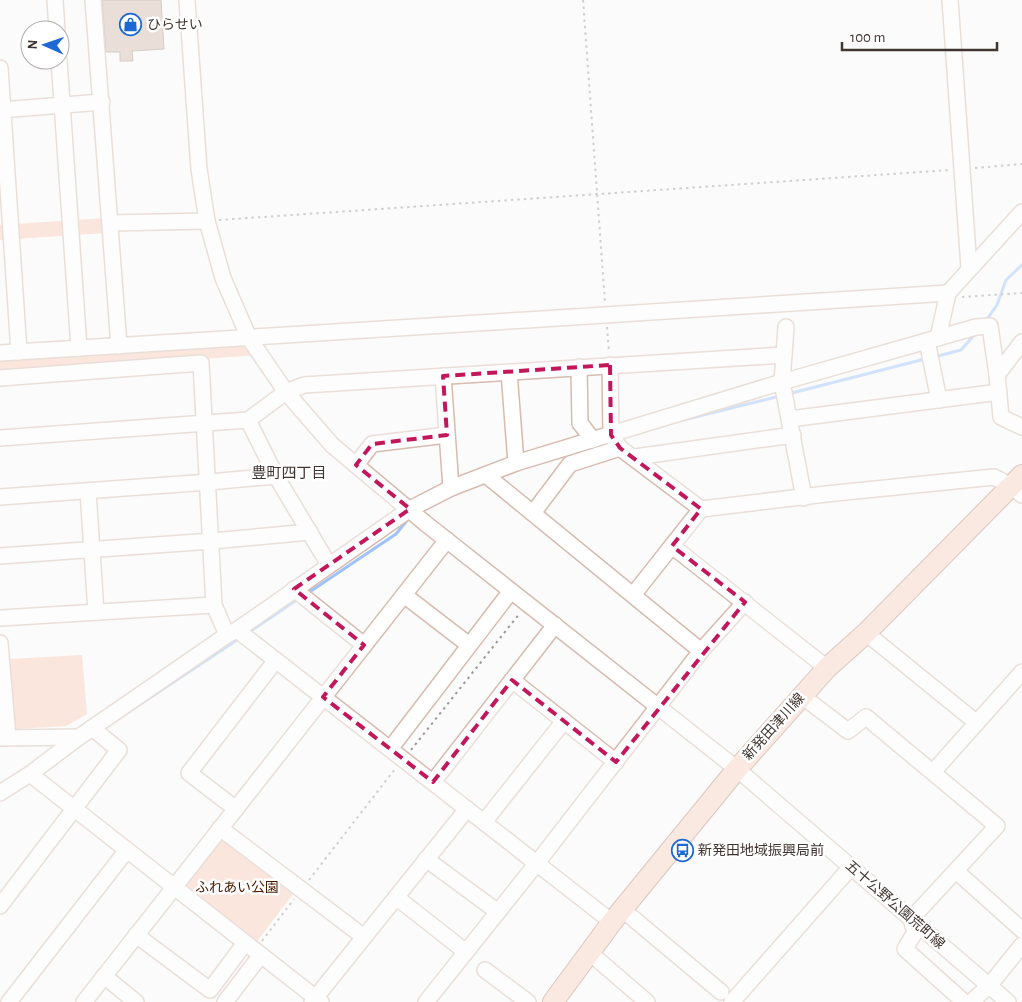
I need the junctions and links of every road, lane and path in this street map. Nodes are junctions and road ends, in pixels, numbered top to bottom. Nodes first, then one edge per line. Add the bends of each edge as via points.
1 (55, 0) edge
2 (93, 0) edge
3 (187, 0) edge
4 (584, 0) edge
5 (950, 0) edge
6 (56, 20) edge
7 (0, 68) edge
8 (60, 70) edge
9 (102, 102) junction
10 (62, 105) junction
11 (2, 110) edge
12 (1022, 164) edge
13 (962, 170) junction
14 (597, 194) junction
15 (1022, 212) edge
16 (207, 221) junction
17 (110, 223) junction
18 (970, 268) junction
19 (948, 293) junction
20 (1022, 293) edge
21 (994, 295) dead end
22 (606, 314) junction
23 (786, 327) dead end
24 (249, 338) junction
25 (932, 340) junction
26 (1022, 342) edge
27 (119, 346) junction
28 (80, 348) junction
29 (19, 352) junction
30 (0, 353) edge
31 (784, 355) junction
32 (610, 365) junction
33 (579, 367) junction
34 (509, 372) junction
35 (997, 375) junction
36 (443, 376) junction
37 (0, 378) edge
38 (782, 382) junction
39 (286, 392) junction
40 (999, 392) junction
41 (939, 400) junction
42 (790, 419) junction
43 (248, 420) junction
44 (205, 422) junction
45 (1022, 427) edge
46 (447, 435) junction
47 (793, 435) junction
48 (0, 438) edge
49 (593, 440) junction
50 (615, 442) junction
51 (634, 457) junction
52 (516, 463) junction
53 (356, 465) junction
54 (486, 475) junction
55 (276, 476) junction
56 (208, 482) junction
57 (1018, 486) edge
58 (451, 488) junction
59 (88, 491) junction
60 (0, 497) edge
61 (804, 498) junction
62 (410, 509) junction
63 (701, 509) junction
64 (533, 513) junction
65 (310, 532) junction
66 (447, 540) junction
67 (212, 541) junction
68 (672, 546) junction
69 (93, 550) junction
70 (0, 556) edge
71 (329, 565) junction
72 (294, 589) junction
73 (511, 591) junction
74 (404, 595) junction
75 (633, 596) junction
76 (745, 602) junction
77 (528, 604) junction
78 (214, 605) junction
79 (96, 612) junction
80 (0, 618) edge
81 (555, 625) junction
82 (232, 632) junction
83 (866, 633) junction
84 (0, 643) edge
85 (469, 645) junction
86 (364, 646) junction
87 (701, 651) junction
88 (276, 660) junction
89 (828, 668) junction
90 (1022, 672) edge
91 (512, 680) junction
92 (1016, 689) edge
93 (802, 696) junction
94 (323, 697) junction
95 (658, 707) junction
96 (564, 721) junction
97 (977, 723) junction
98 (92, 728) junction
99 (79, 737) junction
100 (4, 738) edge
101 (390, 749) junction
102 (403, 759) junction
103 (616, 762) junction
104 (737, 769) junction
105 (934, 772) junction
106 (30, 774) junction
107 (433, 782) junction
108 (0, 793) edge
109 (236, 809) junction
110 (467, 809) junction
111 (76, 810) junction
112 (484, 822) junction
113 (220, 828) junction
114 (127, 850) junction
115 (426, 859) junction
116 (537, 863) junction
117 (851, 867) junction
118 (956, 871) junction
119 (174, 887) junction
120 (302, 889) junction
121 (396, 897) junction
122 (0, 906) edge
123 (498, 912) junction
124 (618, 916) junction
125 (912, 919) junction
126 (1022, 930) edge
127 (136, 935) junction
128 (364, 937) junction
129 (1022, 945) edge
130 (254, 949) junction
131 (466, 952) junction
132 (590, 953) junction
133 (486, 970) dead end
134 (104, 976) junction
135 (989, 986) junction
136 (726, 997) edge
137 (316, 1001) edge
138 (9, 1002) edge
139 (84, 1002) edge
140 (136, 1002) edge
141 (225, 1002) edge
142 (426, 1002) edge
143 (528, 1002) edge
144 (553, 1002) edge
145 (647, 1002) edge
146 (964, 1002) edge
147 (971, 1002) edge
148 (1008, 1002) edge

1 - 6 street
2 - 9 street
3 - 16 street, 五十公野公園荒町線 via 199,169
4 - 14 path
5 - 13 street
7 - 11 street
8 - 10 street
9 - 10 street
9 - 17 street
10 - 11 street
10 - 28 street
11 - 29 street
12 - 13 path
13 - 14 path
13 - 18 street
14 - 16 path
14 - 22 path
15 - 18 street
16 - 17 street
16 - 24 street, 五十公野公園荒町線 via 223,278
17 - 27 street
18 - 19 street
19 - 22 street
19 - 25 street
20 - 21 path
22 - 24 street
22 - 32 path
23 - 31 street
24 - 27 street
24 - 39 street, 五十公野公園荒町線
25 - 35 street via 990,326
25 - 38 street
25 - 41 street
26 - 35 street
27 - 28 street
28 - 29 street
29 - 30 street
31 - 32 street
31 - 38 street
32 - 33 street
32 - 50 street
33 - 34 street
33 - 49 street via 580,423
34 - 36 street
34 - 52 street
35 - 40 street
36 - 39 street via 304,385
36 - 46 street
37 - 44 street via 201,363
38 - 42 street
38 - 50 street
39 - 43 street
39 - 53 street, 五十公野公園荒町線 via 332,445
40 - 41 street
40 - 45 street via 1001,417
41 - 42 street
42 - 47 street
43 - 44 street
43 - 55 street
44 - 48 street
44 - 56 street
46 - 53 street via 372,444
46 - 58 street
47 - 51 street
47 - 61 street
49 - 50 street
49 - 52 street
50 - 51 street
50 - 64 street via 570,464
51 - 63 street
52 - 54 street
53 - 62 street, 五十公野公園荒町線
54 - 58 street
54 - 64 street
55 - 56 street
55 - 65 street
56 - 59 street
56 - 67 street
57 - 61 street via 994,477
57 - 83 main road, 新発田津川線
58 - 62 street
59 - 60 street
59 - 69 street
61 - 63 street
62 - 66 street, 五十公野公園荒町線
62 - 71 street
63 - 68 street
64 - 75 street
65 - 67 street
65 - 71 street
66 - 73 street, 五十公野公園荒町線
66 - 74 street
67 - 69 street
67 - 78 street
68 - 75 street
68 - 76 street
69 - 70 street
69 - 79 street
71 - 72 street
72 - 82 street
72 - 86 street
73 - 77 street, 五十公野公園荒町線
73 - 85 street
74 - 85 street
74 - 86 street
75 - 87 street
76 - 87 street
76 - 89 street
77 - 81 street, 五十公野公園荒町線
77 - 102 path
78 - 79 street
78 - 82 street
79 - 80 street
81 - 91 street
81 - 95 street, 五十公野公園荒町線
82 - 88 street
82 - 98 street
83 - 89 main road, 新発田津川線
83 - 97 street
84 - 100 street
85 - 101 street
86 - 94 street
87 - 95 street
88 - 94 street
88 - 109 street via 189,773
89 - 93 main road, 新発田津川線
90 - 92 street
91 - 96 street
91 - 107 street
92 - 97 street
93 - 104 main road, 新発田津川線
93 - 105 street via 848,732 866,717
94 - 101 street
94 - 109 street
95 - 103 street
95 - 104 street, 五十公野公園荒町線
96 - 103 street
96 - 112 street
97 - 105 street
98 - 99 street
98 - 111 street via 119,750
99 - 100 street
99 - 106 street
101 - 102 street
102 - 107 street
102 - 120 path
103 - 116 street
104 - 117 street, 五十公野公園荒町線
104 - 124 main road, 新発田津川線
105 - 118 street via 997,826
106 - 108 street
106 - 111 street
107 - 110 street
109 - 113 street
110 - 112 street
110 - 115 street
111 - 114 street
111 - 122 street
112 - 116 street
113 - 119 street
113 - 120 street
114 - 119 street
114 - 138 street
115 - 121 street
115 - 123 street
116 - 123 street
116 - 124 street
117 - 125 street, 五十公野公園荒町線
117 - 136 street
118 - 125 street
118 - 126 street
119 - 127 street
119 - 130 street
120 - 128 street
120 - 130 path
121 - 128 street
121 - 131 street
123 - 131 street
124 - 132 main road, 新発田津川線
124 - 136 street
125 - 135 street, 五十公野公園荒町線
125 - 146 street via 915,932 905,949
127 - 130 street via 210,990
127 - 134 street
128 - 137 street
129 - 135 street
130 - 137 street
130 - 141 street
131 - 142 street
132 - 144 main road, 新発田津川線
132 - 145 street
133 - 143 street
134 - 139 street
134 - 140 street
135 - 147 street
135 - 148 street, 五十公野公園荒町線

